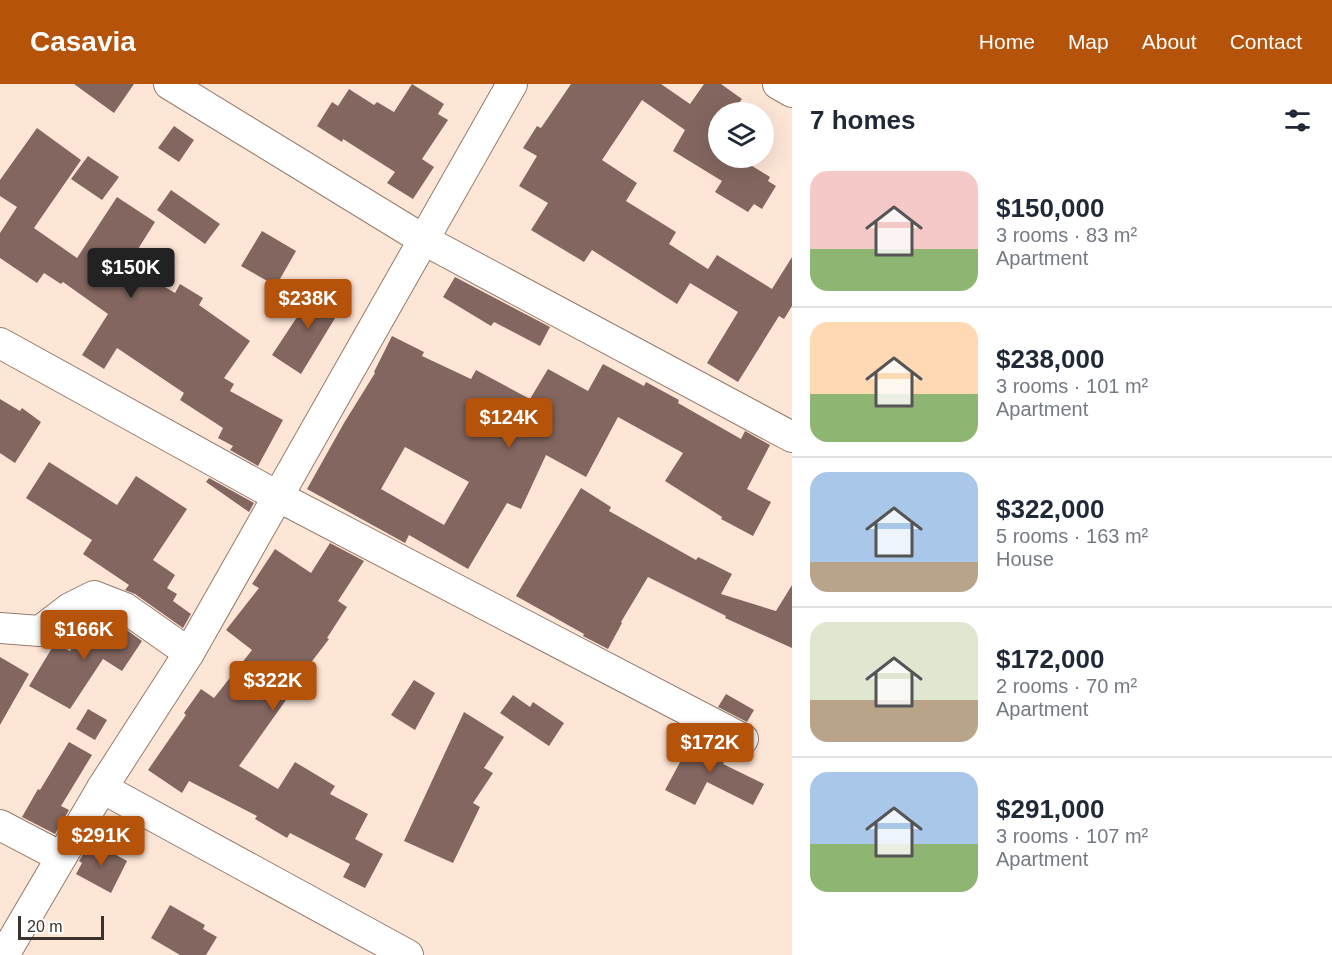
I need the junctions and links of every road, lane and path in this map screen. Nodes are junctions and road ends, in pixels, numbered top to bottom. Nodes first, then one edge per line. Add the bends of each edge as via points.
1 (169, 84) edge
2 (512, 84) edge
3 (778, 84) edge
4 (792, 92) edge
5 (424, 240) junction
6 (0, 343) edge
7 (792, 437) edge
8 (279, 497) junction
9 (0, 628) edge
10 (189, 653) junction
11 (743, 739) dead end
12 (102, 788) junction
13 (0, 825) edge
14 (61, 857) junction
15 (4, 955) edge
16 (408, 955) edge

1 - 5 street
2 - 5 street
3 - 4 street
5 - 7 street
5 - 8 street
6 - 8 street
8 - 10 street
8 - 11 street
9 - 10 street via 40,631 94,596 125,608
10 - 12 street
12 - 14 street
12 - 16 street
13 - 14 street
14 - 15 street

